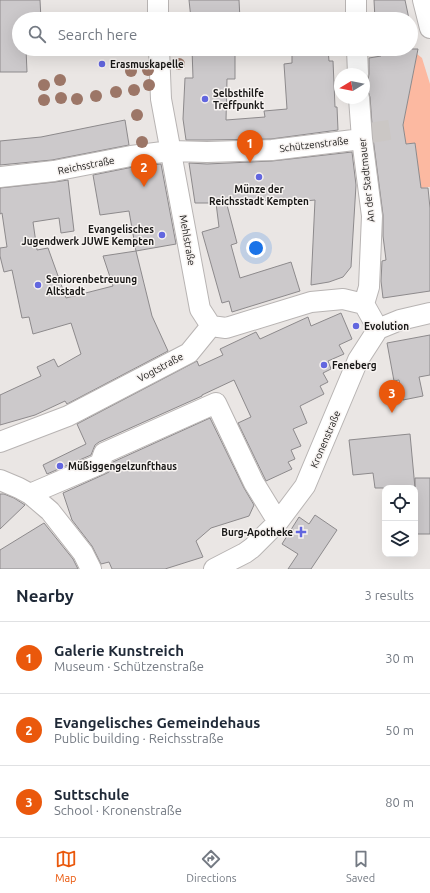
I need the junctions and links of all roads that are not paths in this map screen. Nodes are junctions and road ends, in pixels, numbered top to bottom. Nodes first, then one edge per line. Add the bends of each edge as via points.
1 (158, 0) edge
2 (356, 0) edge
3 (423, 0) edge
4 (158, 12) edge
5 (356, 12) edge
6 (430, 28) edge
7 (159, 56) edge
8 (357, 56) edge
9 (358, 68) edge
10 (360, 104) edge
11 (364, 136) junction
12 (171, 151) junction
13 (0, 178) edge
14 (364, 304) junction
15 (430, 312) edge
16 (211, 326) junction
17 (378, 329) junction
18 (0, 442) edge
19 (0, 480) edge
20 (30, 494) junction
21 (278, 522) junction
22 (248, 561) edge
23 (91, 569) edge
24 (214, 569) edge

1 - 4 street
2 - 5 street
3 - 6 street
7 - 12 street, Mehlstraße via 161,99
8 - 9 street
10 - 11 street, An der Stadtmauer
11 - 12 street, Schützenstraße via 272,150
11 - 14 street, An der Stadtmauer via 372,216 369,287
12 - 13 street, Reichsstraße
12 - 16 street, Mehlstraße via 200,309
14 - 16 street via 343,298 311,302 226,328
14 - 17 street
15 - 17 street
16 - 18 street, Vogtstraße via 189,353 68,416
17 - 21 street, Kronenstraße via 358,360 305,486
19 - 20 street
20 - 21 street via 100,464 104,453 216,403 254,483
20 - 23 street via 50,511 83,553
21 - 22 street, Kronenstraße via 252,548
22 - 24 street, Kronenstraße

